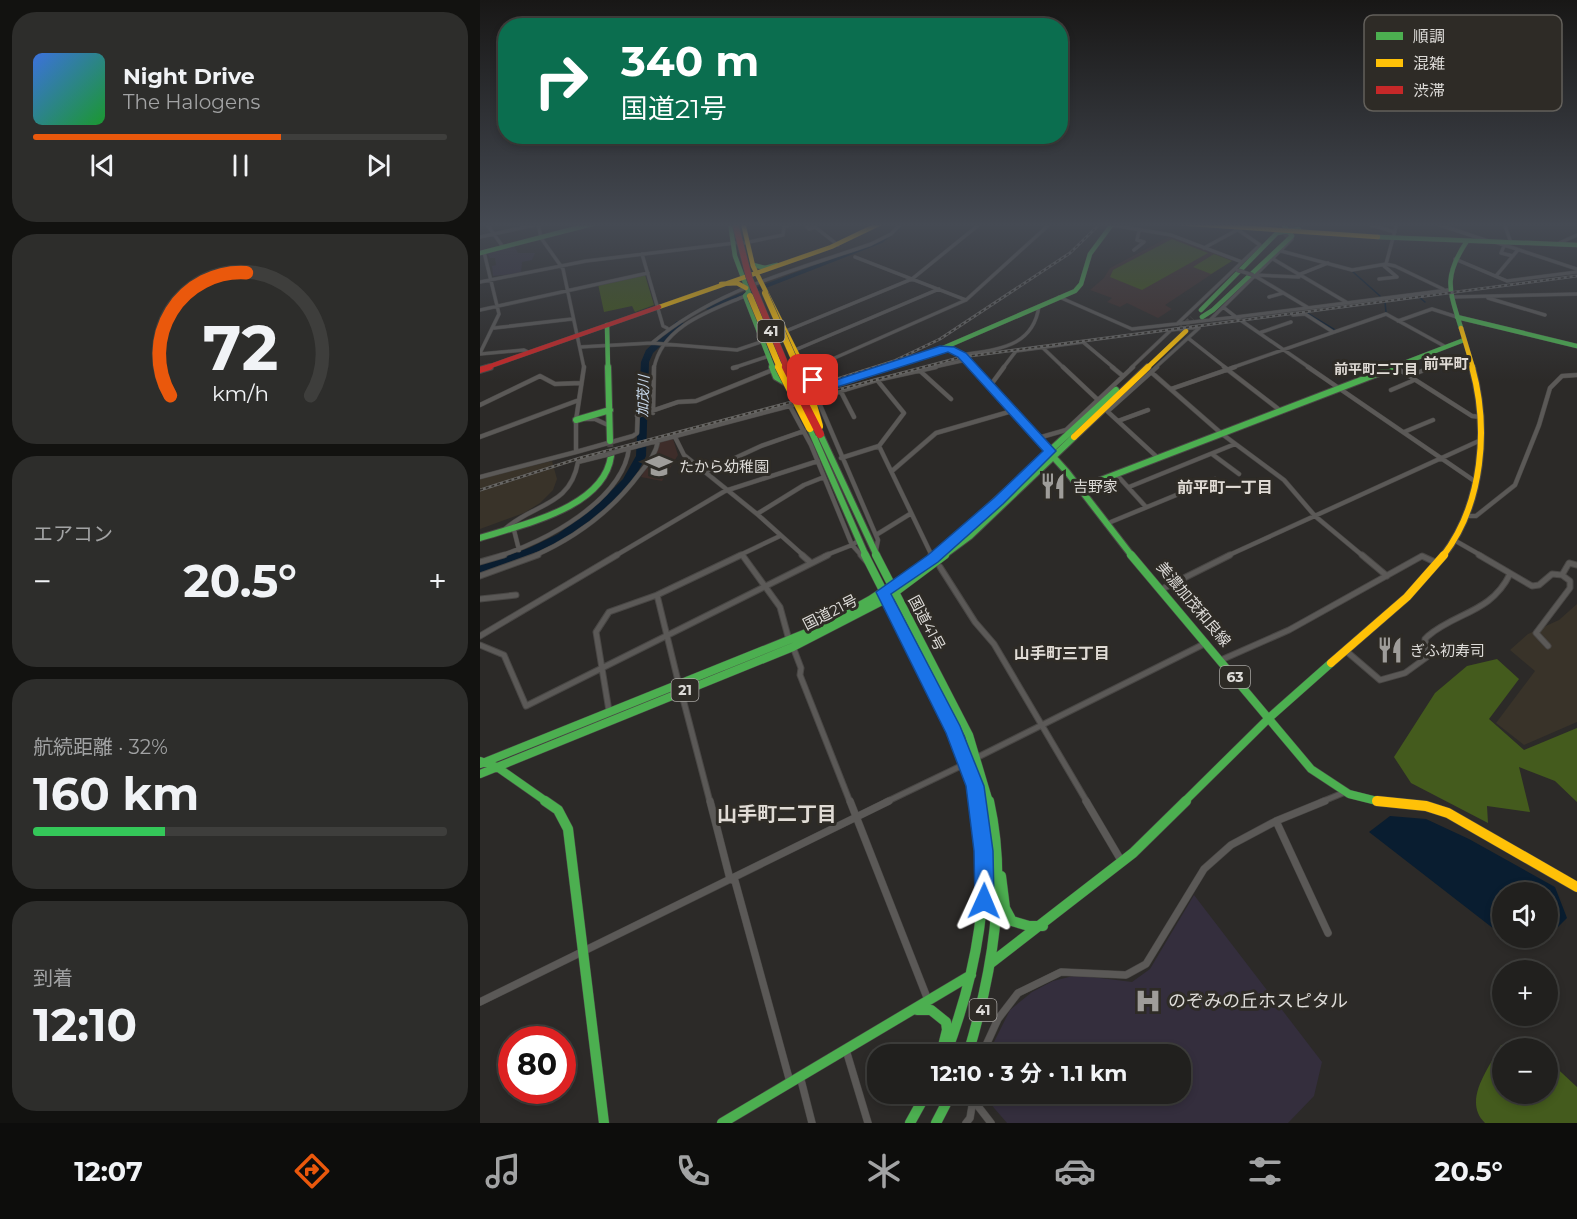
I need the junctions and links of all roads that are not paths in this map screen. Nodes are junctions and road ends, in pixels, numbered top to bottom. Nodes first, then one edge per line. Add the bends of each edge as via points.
1 (491, 275) edge
2 (511, 275) edge
3 (564, 275) edge
4 (636, 275) edge
5 (649, 275) edge
6 (744, 275) edge
7 (745, 275) edge
8 (747, 275) edge
9 (749, 275) edge
10 (757, 275) edge
11 (792, 275) edge
12 (903, 275) edge
13 (917, 275) edge
14 (994, 275) edge
15 (1084, 275) edge
16 (1231, 275) edge
17 (1246, 275) edge
18 (1255, 275) joint
19 (1273, 275) edge
20 (1395, 275) edge
21 (1409, 275) edge
22 (1448, 275) edge
23 (1543, 275) edge
24 (1300, 276) joint
25 (1496, 276) edge
26 (741, 277) junction
27 (492, 279) junction
28 (912, 279) junction
29 (1379, 279) dead end
30 (480, 282) edge
31 (722, 284) junction
32 (763, 287) junction
33 (567, 289) junction
34 (939, 290) junction
35 (1448, 292) junction
36 (747, 293) junction
37 (1283, 293) junction
38 (1577, 294) edge
39 (1482, 296) junction
40 (1059, 297) junction
41 (1269, 297) dead end
42 (966, 300) junction
43 (1346, 302) junction
44 (499, 306) junction
45 (658, 306) junction
46 (1039, 306) junction
47 (1223, 307) junction
48 (1307, 307) junction
49 (480, 310) edge
50 (1293, 315) dead end
51 (1545, 315) dead end
52 (1236, 316) junction
53 (1201, 317) junction
54 (1457, 317) junction
55 (572, 319) junction
56 (1398, 321) junction
57 (1291, 322) dead end
58 (607, 325) junction
59 (494, 328) junction
60 (667, 328) junction
61 (1183, 331) junction
62 (1333, 332) junction
63 (787, 333) junction
64 (1259, 333) junction
65 (576, 335) junction
66 (763, 338) junction
67 (1464, 340) junction
68 (652, 344) junction
69 (666, 345) junction
70 (609, 346) junction
71 (1577, 346) edge
72 (1446, 347) junction
73 (580, 348) junction
74 (943, 348) junction
75 (1043, 348) junction
76 (795, 349) junction
77 (1283, 350) junction
78 (528, 352) junction
79 (480, 354) edge
80 (769, 355) junction
81 (964, 357) junction
82 (1436, 365) dead end
83 (733, 368) dead end
84 (1393, 368) junction
85 (773, 369) junction
86 (1228, 369) junction
87 (480, 370) edge
88 (804, 370) junction
89 (920, 370) junction
90 (1151, 372) junction
91 (1577, 375) edge
92 (1123, 376) junction
93 (1409, 376) junction
94 (813, 380) junction
95 (877, 380) junction
96 (1412, 381) junction
97 (581, 383) junction
98 (990, 386) junction
99 (1420, 387) dead end
100 (1171, 389) junction
101 (1340, 389) junction
102 (840, 390) junction
103 (1391, 390) dead end
104 (818, 398) junction
105 (951, 399) dead end
106 (579, 400) junction
107 (1098, 400) junction
108 (480, 405) edge
109 (638, 406) dead end
110 (790, 406) junction
111 (610, 410) junction
112 (1148, 410) dead end
113 (1012, 411) junction
114 (1106, 411) junction
115 (1281, 411) junction
116 (651, 413) junction
117 (638, 416) junction
118 (854, 417) dead end
119 (1481, 417) junction
120 (576, 420) junction
121 (1433, 420) dead end
122 (1118, 421) junction
123 (610, 426) junction
124 (807, 430) junction
125 (1404, 432) junction
126 (820, 434) junction
127 (1222, 434) junction
128 (675, 436) junction
129 (480, 437) edge
130 (1038, 438) junction
131 (1481, 440) junction
132 (610, 441) tunnel mouth
133 (656, 441) junction
134 (1235, 444) junction
135 (879, 446) junction
136 (632, 447) junction
137 (576, 452) junction
138 (612, 454) junction
139 (1052, 454) junction
140 (1212, 454) junction
141 (1158, 458) junction
142 (1442, 458) junction
143 (830, 462) junction
144 (892, 471) junction
145 (705, 472) junction
146 (1116, 474) junction
147 (1239, 474) dead end
148 (480, 477) edge
149 (824, 477) junction
150 (1215, 479) dead end
151 (1473, 480) junction
152 (1129, 487) junction
153 (1080, 488) junction
154 (725, 491) junction
155 (1146, 507) junction
156 (757, 514) junction
157 (910, 514) junction
158 (1315, 516) junction
159 (1465, 516) junction
160 (1106, 524) junction
161 (509, 527) junction
162 (876, 535) junction
163 (780, 536) junction
164 (480, 538) edge
165 (1454, 540) junction
166 (855, 543) junction
167 (519, 550) junction
168 (875, 552) junction
169 (743, 556) junction
170 (933, 558) junction
171 (480, 562) edge
172 (810, 562) junction
173 (1438, 563) junction
174 (1577, 565) edge
175 (940, 567) dead end
176 (1510, 574) junction
177 (1562, 575) junction
178 (480, 576) edge
179 (1387, 576) junction
180 (766, 587) junction
181 (1162, 589) junction
182 (889, 593) junction
183 (516, 595) dead end
184 (657, 595) junction
185 (480, 599) edge
186 (666, 634) junction
187 (480, 636) edge
188 (1207, 643) junction
189 (791, 644) junction
190 (480, 645) edge
191 (1548, 646) dead end
192 (1345, 650) junction
193 (1221, 660) junction
194 (602, 666) junction
195 (680, 688) junction
196 (609, 711) junction
197 (1269, 718) junction
198 (1041, 728) junction
199 (978, 757) junction
200 (481, 762) edge
201 (967, 763) junction
202 (497, 767) junction
203 (480, 774) edge
204 (1343, 793) junction
205 (857, 818) junction
206 (1276, 820) junction
207 (1122, 862) junction
208 (996, 863) junction
209 (730, 879) junction
210 (1577, 886) edge
211 (1043, 926) junction
212 (1328, 933) dead end
213 (583, 949) junction
214 (990, 963) junction
215 (971, 976) junction
216 (480, 1002) edge
217 (929, 1002) junction
218 (917, 1010) junction
219 (943, 1044) edge
220 (950, 1044) edge
221 (971, 1044) edge
222 (987, 1044) edge
223 (846, 1050) junction
224 (800, 1076) junction
225 (790, 1082) junction
226 (920, 1104) edge
227 (946, 1104) edge
228 (973, 1104) edge
229 (979, 1104) edge
230 (604, 1123) edge
231 (722, 1123) edge
232 (812, 1123) edge
233 (868, 1123) edge
234 (909, 1123) edge
235 (936, 1123) edge
236 (966, 1123) edge
237 (992, 1123) edge

1 - 27 street
2 - 27 street
3 - 33 street
4 - 33 street
5 - 45 street
6 - 26 main road
7 - 124 main road, 国道41号 / 41, bridge
8 - 126 main road, 国道41号 / 41, bridge via 801,401
9 - 36 main road
10 - 32 main road
11 - 32 street
12 - 28 street
13 - 28 street
14 - 42 street
15 - 40 main road via 1074,291
16 - 61 street
17 - 53 main road
18 - 37 street
18 - 47 street
19 - 24 street
20 - 29 street
21 - 35 street
22 - 35 main road
23 - 25 street via 1507,281
24 - 43 street
26 - 31 main road
26 - 36 main road
27 - 30 street
27 - 44 street
28 - 34 street
28 - 63 street
31 - 36 main road via 737,283
31 - 45 main road
32 - 36 street
32 - 63 main road
32 - 126 main road, bridge via 811,398
33 - 44 street
33 - 55 street
34 - 42 street
34 - 76 street
35 - 39 street
35 - 43 street
35 - 54 main road
36 - 60 street via 700,308
36 - 66 main road
36 - 69 street via 691,321
36 - 124 main road, bridge
37 - 41 street
37 - 48 street
38 - 39 street
39 - 51 street
40 - 46 main road
40 - 61 street via 1132,330
42 - 88 street
43 - 48 street
44 - 49 street
44 - 59 street
45 - 58 main road
45 - 60 street
46 - 74 main road
46 - 81 street via 1039,316 1032,328 1013,346
47 - 52 street
47 - 53 street
48 - 52 street
50 - 62 street via 1305,314
52 - 53 street
52 - 64 street
53 - 61 street
54 - 56 street via 1432,309
54 - 67 main road
54 - 71 main road
55 - 59 street
55 - 65 street
56 - 62 street via 1386,314
56 - 72 street
57 - 64 street
58 - 65 main road
58 - 70 main road
59 - 79 street
60 - 68 street
61 - 86 street
61 - 90 street
61 - 92 street via 1199,327 1171,330
61 - 114 main road, 国道21号 / 21
61 - 139 main road, 国道21号 / 21
62 - 77 street
63 - 66 street
63 - 76 main road
64 - 77 street
65 - 73 street
65 - 78 main road
66 - 69 street via 737,350
66 - 80 main road
67 - 72 main road
67 - 119 main road
68 - 69 street
68 - 70 street
69 - 116 street via 657,356
70 - 73 street
70 - 111 main road
72 - 84 main road
73 - 97 street via 584,366
74 - 81 main road, 美濃加茂和良線 / 63
74 - 94 main road via 845,382
75 - 92 street via 1084,342
75 - 98 street via 1016,351
75 - 107 street
76 - 80 street
76 - 88 main road
77 - 86 street
77 - 101 street
78 - 79 street
78 - 87 main road
80 - 83 street
80 - 85 main road
81 - 89 street
81 - 98 main road, 美濃加茂和良線 / 63
82 - 93 street
84 - 93 street
84 - 96 street
84 - 101 main road
85 - 88 street
85 - 94 main road via 788,384
85 - 116 street via 696,402 678,402
86 - 100 street
86 - 115 street
88 - 94 main road
89 - 95 street
89 - 105 street
90 - 100 street
90 - 114 street
91 - 159 street via 1562,376 1550,388 1515,485 1476,516
92 - 107 street
93 - 119 street via 1472,416
95 - 102 street
95 - 135 street via 904,413
96 - 99 street
96 - 103 street
97 - 106 street
97 - 108 street via 555,384 540,376
98 - 113 main road, 美濃加茂和良線 / 63
100 - 127 street
101 - 115 main road
101 - 125 street
102 - 104 street
102 - 118 street
104 - 110 street
104 - 143 street
106 - 120 street
106 - 129 street
107 - 130 street via 1066,430
109 - 117 street
110 - 124 street
110 - 128 street
111 - 120 main road
111 - 123 main road
112 - 122 street
113 - 130 main road, 美濃加茂和良線 / 63
113 - 144 street via 936,434
114 - 122 street
114 - 139 main road, 国道21号 / 21
115 - 127 main road
116 - 117 street
117 - 137 street via 637,433 633,436
119 - 131 main road
120 - 123 street via 595,419
120 - 137 street
121 - 125 street
122 - 141 street
123 - 132 main road
124 - 143 main road, 国道41号 / 41
124 - 145 street
125 - 142 street
126 - 143 main road, 国道41号 / 41
127 - 134 street
127 - 141 main road
128 - 133 street
128 - 145 street via 684,455
130 - 139 main road, 美濃加茂和良線 / 63
131 - 142 street
131 - 151 main road
133 - 136 street
133 - 178 street via 657,449 634,484 593,523 537,557
134 - 140 street
134 - 158 street via 1284,480
135 - 143 street
135 - 144 street
136 - 138 street
136 - 167 street via 626,468 596,500 567,524
137 - 148 street
138 - 161 main road via 607,475 587,495
138 - 161 street via 578,462 574,480 564,493 543,508 512,521
139 - 153 main road, 美濃加茂和良線 / 63
139 - 170 main road, 国道21号 / 21
139 - 182 main road, 国道21号 / 21 via 970,536
140 - 147 street
140 - 152 street
141 - 146 main road
142 - 151 street
142 - 158 street
143 - 149 street
143 - 154 street
143 - 162 street
143 - 166 main road, 国道41号 / 41
143 - 168 main road, 国道41号 / 41
144 - 157 street
145 - 154 street
146 - 152 street
146 - 153 main road
149 - 156 street
149 - 166 street
150 - 155 street
151 - 159 main road
152 - 155 street
153 - 160 main road, 美濃加茂和良線 / 63
154 - 156 street
154 - 187 street
155 - 160 street
156 - 163 street
157 - 162 street
157 - 170 street
158 - 179 street
158 - 181 street
159 - 165 main road
160 - 181 main road, 美濃加茂和良線 / 63
161 - 164 main road
161 - 167 street
162 - 168 street
163 - 169 street
163 - 172 street
165 - 173 main road
165 - 176 street
166 - 172 street
166 - 182 main road, 国道41号 / 41
167 - 171 street
168 - 182 main road, 国道41号 / 41
169 - 180 street
169 - 184 street
170 - 182 main road, 国道21号 / 21
172 - 180 street
173 - 179 street via 1422,556
173 - 192 main road
174 - 177 street via 1569,563
175 - 198 street via 994,644
176 - 177 street via 1536,586 1552,574
176 - 192 street via 1501,593 1430,632 1425,639 1427,657 1422,663 1388,679 1380,680
177 - 191 street via 1571,586 1536,633
179 - 193 street via 1289,630
180 - 186 street
180 - 189 street via 780,607
181 - 188 main road, 美濃加茂和良線 / 63
182 - 189 main road, 国道21号 / 21
182 - 199 main road, 国道41号 / 41
182 - 201 main road, 国道41号 / 41
183 - 185 street
184 - 186 street
184 - 194 street via 609,612 601,620 596,632
186 - 194 street
186 - 195 street
188 - 193 main road, 美濃加茂和良線 / 63
188 - 198 street
189 - 195 main road, 国道21号 / 21
189 - 205 street
190 - 194 street via 504,655 526,706
192 - 197 main road
193 - 197 main road, 美濃加茂和良線 / 63
194 - 196 street
195 - 196 main road, 国道21号 / 21
195 - 202 main road, 国道21号 / 21
195 - 209 street
196 - 200 main road, 国道21号 / 21
197 - 204 main road, 美濃加茂和良線 / 63 via 1311,769
197 - 207 main road
198 - 199 street
198 - 207 street
199 - 208 main road, 国道41号 / 41 via 994,821
200 - 202 main road
201 - 205 street
201 - 215 main road, 国道41号 / 41 via 975,786 985,869 980,936
202 - 203 main road, 国道21号 / 21
202 - 213 main road via 558,810 564,819
204 - 206 street
204 - 210 main road, 美濃加茂和良線 / 63 via 1357,799 1426,806 1448,813
205 - 209 street
205 - 217 street
206 - 212 street
206 - 222 street via 1231,845 1204,869 1146,964 1126,975 1061,972 1018,993 998,1019
207 - 211 main road
208 - 211 main road via 1002,877 1003,909 1010,922 1022,928
208 - 214 main road, 国道41号 / 41
209 - 213 street
209 - 225 street via 735,881
211 - 214 main road
213 - 216 street
213 - 230 main road
214 - 215 main road
214 - 221 main road, 国道41号 / 41 via 983,1009
215 - 217 main road
215 - 220 main road, 国道41号 / 41
217 - 218 main road
218 - 219 main road via 931,1010 946,1022
218 - 223 main road
223 - 224 main road
223 - 233 street
224 - 225 main road
224 - 232 street
225 - 231 main road
226 - 234 main road
227 - 235 main road
228 - 236 street
229 - 237 street

